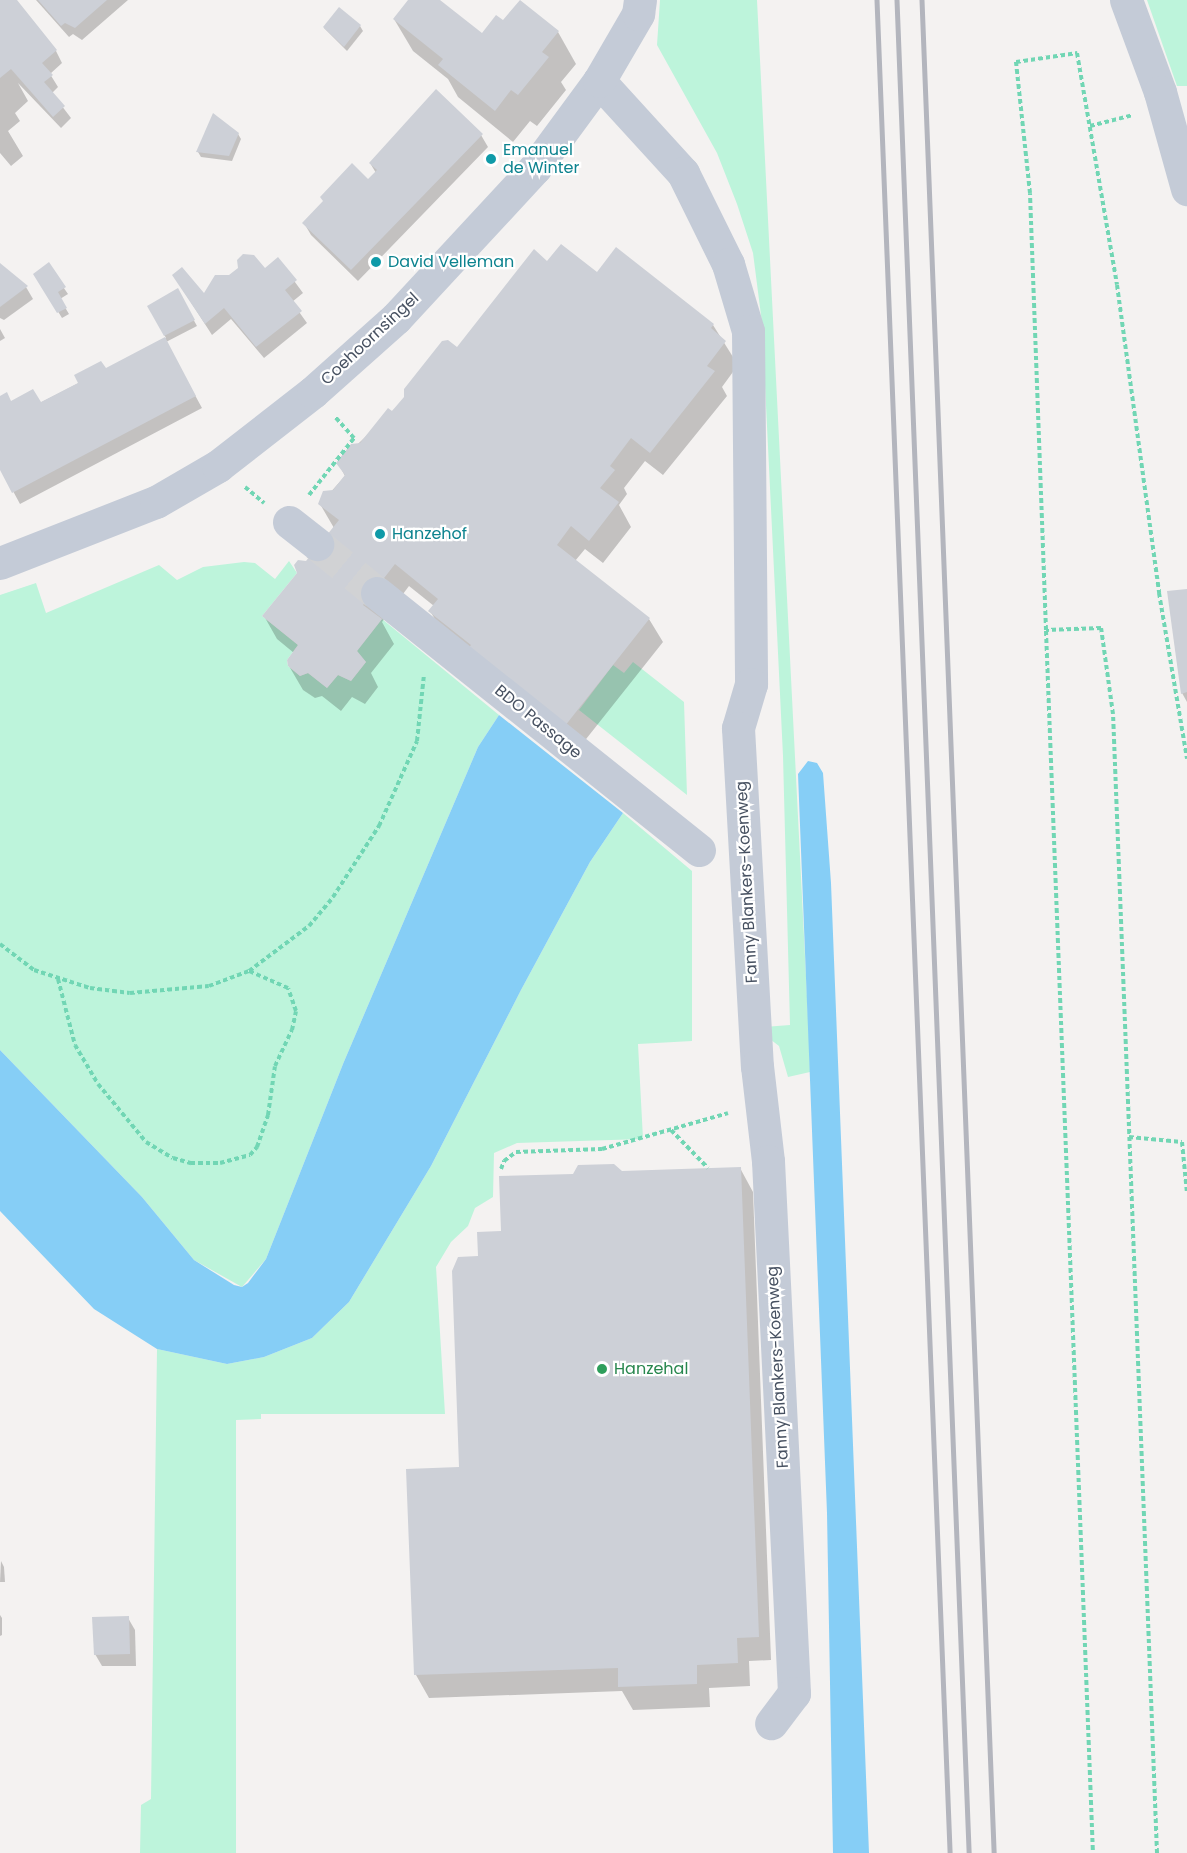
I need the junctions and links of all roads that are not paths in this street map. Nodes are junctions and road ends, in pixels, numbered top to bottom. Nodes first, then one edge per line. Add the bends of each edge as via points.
1 (640, 0) edge
2 (1126, 0) edge
3 (599, 81) junction
4 (1187, 189) edge
5 (289, 522) road end
6 (317, 544) tunnel mouth
7 (0, 563) edge
8 (377, 593) tunnel mouth
9 (699, 850) dead end
10 (771, 1723) dead end

1 - 3 street, Coehoornsingel via 638,15
2 - 4 street via 1164,105
3 - 7 street, Coehoornsingel via 527,176 396,318 313,392 218,466 156,502
3 - 10 street, Fanny Blankers-Koenweg via 683,173 728,264 748,331 751,684 738,728 768,1161 794,1693
5 - 6 street
8 - 9 street, BDO Passage

